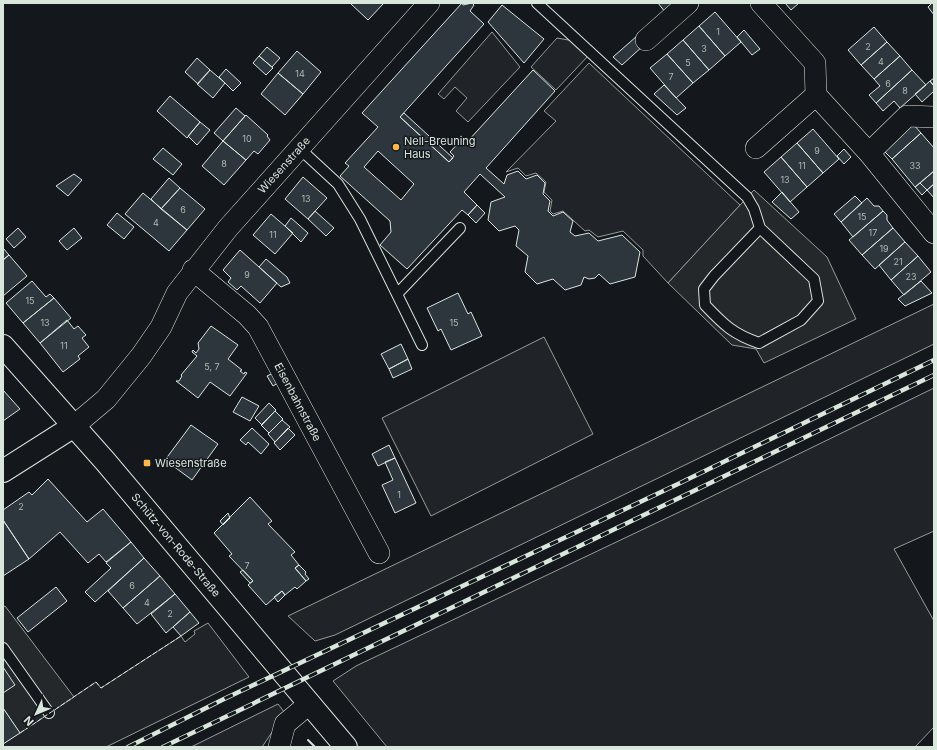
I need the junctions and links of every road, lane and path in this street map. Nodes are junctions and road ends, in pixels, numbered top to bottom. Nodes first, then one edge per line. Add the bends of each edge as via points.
1 (429, 3) edge
2 (537, 3) edge
3 (688, 3) edge
4 (761, 3) edge
5 (646, 40) dead end
6 (816, 95) junction
7 (934, 117) edge
8 (299, 148) junction
9 (756, 148) dead end
10 (869, 153) junction
11 (460, 228) dead end
12 (760, 228) junction
13 (934, 233) edge
14 (193, 270) junction
15 (398, 293) junction
16 (422, 345) dead end
17 (3, 346) edge
18 (74, 426) junction
19 (3, 471) edge
20 (379, 553) dead end
21 (3, 648) edge
22 (309, 704) junction
23 (49, 713) dead end
24 (279, 747) edge
25 (346, 747) edge

1 - 8 street, Wiesenstraße
2 - 12 lane via 747,198 754,209
3 - 5 street
4 - 6 street via 815,63
6 - 9 street
6 - 10 street
7 - 10 street via 907,116
8 - 14 street, Wiesenstraße
8 - 15 lane via 338,184 360,219
10 - 13 street
11 - 15 lane
12 - 12 lane via 704,288 705,305 724,326 741,337 759,343 801,320 818,301 814,279
14 - 18 street, Wiesenstraße via 177,293 161,327 141,356 106,399
14 - 20 street, Eisenbahnstraße via 248,315 258,327
15 - 16 lane
17 - 18 main road, Schütz-von-Rode-Straße
18 - 19 main road
18 - 22 main road, Schütz-von-Rode-Straße
21 - 23 lane
22 - 24 street via 285,724
22 - 25 main road, Schütz-von-Rode-Straße

